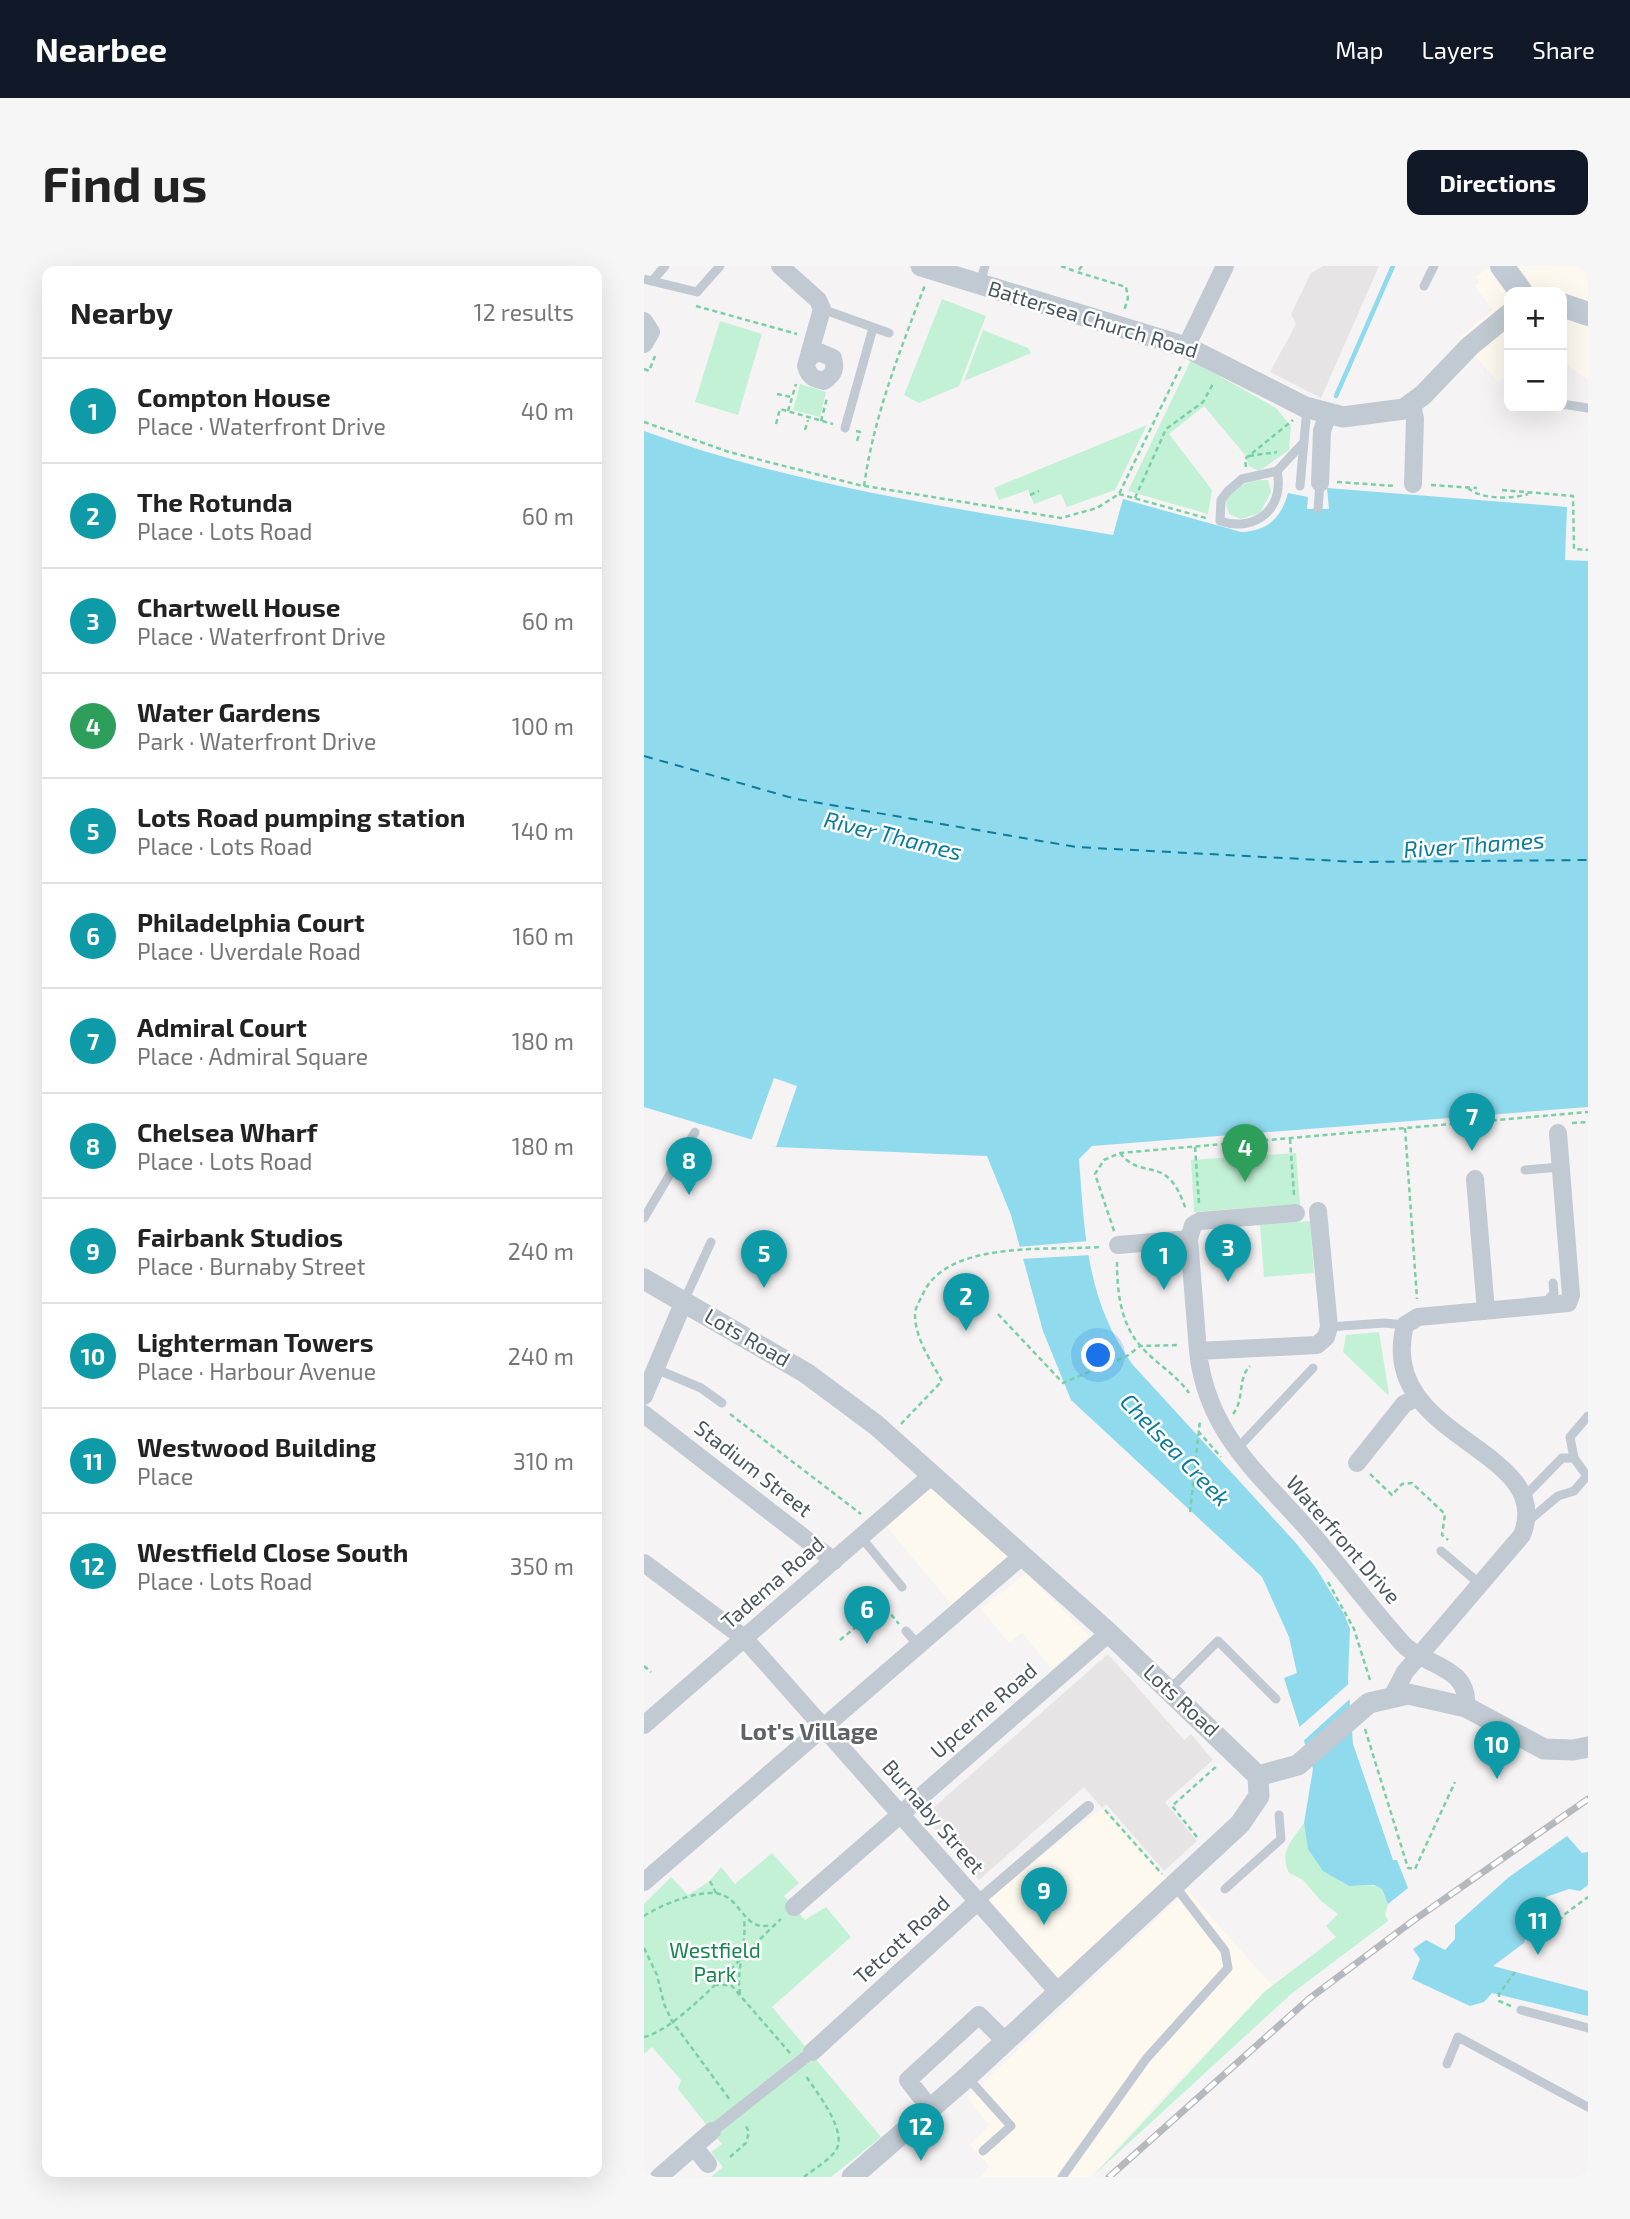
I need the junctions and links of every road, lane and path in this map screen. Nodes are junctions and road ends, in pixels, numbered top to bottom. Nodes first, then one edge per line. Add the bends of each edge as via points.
1 (666, 266) edge
2 (720, 266) edge
3 (780, 266) edge
4 (1060, 266) edge
5 (1082, 266) edge
6 (1225, 266) edge
7 (1434, 266) edge
8 (1502, 266) edge
9 (925, 268) edge
10 (1077, 272) junction
11 (982, 275) edge
12 (649, 280) edge
13 (1424, 286) dead end
14 (1517, 287) edge
15 (689, 303) dead end
16 (1567, 307) edge
17 (822, 309) junction
18 (1588, 314) edge
19 (1504, 318) edge
20 (644, 321) edge
21 (1098, 322) junction
22 (873, 328) junction
23 (889, 333) dead end
24 (808, 337) dead end
25 (644, 344) edge
26 (1190, 348) junction
27 (810, 357) dead end
28 (1224, 363) junction
29 (777, 394) dead end
30 (792, 397) dead end
31 (1412, 404) junction
32 (1567, 405) edge
33 (1306, 408) junction
34 (1588, 408) edge
35 (1328, 414) junction
36 (809, 418) junction
37 (644, 422) edge
38 (776, 424) dead end
39 (845, 428) junction
40 (805, 430) dead end
41 (1304, 442) junction
42 (856, 444) dead end
43 (1290, 455) junction
44 (1247, 457) junction
45 (1246, 469) dead end
46 (1277, 471) junction
47 (1326, 482) junction
48 (1413, 484) junction
49 (864, 486) junction
50 (1300, 486) dead end
51 (1467, 488) junction
52 (1477, 488) dead end
53 (1502, 490) dead end
54 (1039, 491) dead end
55 (1531, 492) junction
56 (1119, 494) junction
57 (1030, 495) dead end
58 (1135, 498) junction
59 (1318, 509) dead end
60 (1220, 521) junction
61 (1588, 550) edge
62 (1588, 1112) edge
63 (1405, 1128) junction
64 (695, 1132) dead end
65 (1558, 1133) dead end
66 (1290, 1139) junction
67 (1195, 1147) junction
68 (1120, 1153) junction
69 (1561, 1167) junction
70 (1525, 1170) dead end
71 (1475, 1179) dead end
72 (1318, 1211) dead end
73 (1296, 1213) joint
74 (644, 1218) edge
75 (1194, 1228) junction
76 (711, 1242) dead end
77 (1118, 1245) junction
78 (1094, 1247) dead end
79 (644, 1279) edge
80 (1553, 1283) dead end
81 (684, 1301) junction
82 (1545, 1303) junction
83 (1486, 1311) junction
84 (998, 1314) dead end
85 (1412, 1321) junction
86 (1329, 1327) junction
87 (1140, 1346) junction
88 (1198, 1349) junction
89 (1244, 1361) dead end
90 (1313, 1368) dead end
91 (656, 1369) junction
92 (644, 1396) edge
93 (1193, 1398) dead end
94 (1416, 1398) junction
95 (722, 1403) joint
96 (644, 1414) edge
97 (1588, 1416) edge
98 (1220, 1425) junction
99 (896, 1429) dead end
100 (1198, 1432) dead end
101 (1236, 1451) junction
102 (1574, 1458) junction
103 (1357, 1463) joint
104 (930, 1476) junction
105 (1523, 1498) junction
106 (1190, 1512) dead end
107 (1526, 1523) junction
108 (875, 1524) junction
109 (861, 1537) junction
110 (1451, 1542) dead end
111 (1441, 1550) dead end
112 (1022, 1556) junction
113 (834, 1561) junction
114 (644, 1563) edge
115 (1480, 1584) junction
116 (902, 1587) dead end
117 (1340, 1599) dead end
118 (906, 1632) joint
119 (1109, 1633) junction
120 (744, 1638) junction
121 (840, 1640) dead end
122 (920, 1647) junction
123 (1418, 1657) junction
124 (644, 1667) edge
125 (651, 1672) dead end
126 (1370, 1680) dead end
127 (1168, 1690) junction
128 (1393, 1695) junction
129 (1276, 1699) dead end
130 (1466, 1707) junction
131 (1358, 1710) junction
132 (644, 1725) edge
133 (825, 1727) junction
134 (1588, 1747) edge
135 (1234, 1750) junction
136 (1258, 1776) junction
137 (1455, 1782) dead end
138 (1088, 1807) dead end
139 (1105, 1810) dead end
140 (901, 1814) junction
141 (1279, 1815) dead end
142 (1209, 1854) junction
143 (710, 1881) dead end
144 (644, 1882) edge
145 (1175, 1886) junction
146 (1225, 1889) dead end
147 (716, 1893) junction
148 (1588, 1898) edge
149 (977, 1902) junction
150 (794, 1907) joint
151 (644, 1916) edge
152 (744, 1917) junction
153 (775, 1924) junction
154 (1547, 1934) dead end
155 (644, 1948) edge
156 (742, 1958) junction
157 (1515, 1972) dead end
158 (714, 1985) junction
159 (1059, 1993) junction
160 (740, 1994) junction
161 (1521, 2010) joint
162 (672, 2021) junction
163 (1588, 2028) edge
164 (644, 2037) edge
165 (1005, 2041) junction
166 (805, 2058) junction
167 (1447, 2064) dead end
168 (967, 2077) junction
169 (1588, 2107) edge
170 (931, 2109) junction
171 (738, 2111) junction
172 (712, 2132) joint
173 (694, 2147) junction
174 (983, 2151) dead end
175 (730, 2157) dead end
176 (708, 2164) dead end
177 (854, 2176) edge
178 (659, 2177) edge
179 (804, 2177) edge
180 (1062, 2177) edge

1 - 12 lane
2 - 12 lane via 697,292
3 - 17 street
4 - 10 path
5 - 10 path
6 - 26 street
7 - 13 lane
8 - 14 main road
9 - 11 street, Battersea Church Road
9 - 49 path via 869,445
10 - 21 path via 1126,287 1124,311
11 - 21 street, Battersea Church Road
15 - 24 path
16 - 18 main road
17 - 22 lane
17 - 27 street
19 - 31 street, Battersea Church Road
20 - 25 street via 651,332
21 - 26 street, Battersea Church Road
22 - 23 lane
22 - 39 lane
26 - 28 street, Battersea Church Road
26 - 56 path
28 - 33 street, Battersea Church Road
28 - 58 path via 1203,402 1166,429
29 - 30 path
31 - 35 street, Battersea Church Road via 1362,416
31 - 48 street
32 - 34 lane
33 - 35 street, Battersea Church Road
33 - 41 lane
33 - 44 path
35 - 47 street via 1322,431
36 - 38 path via 780,409
36 - 39 path
36 - 40 path
37 - 49 path via 729,452
39 - 42 path via 860,432
41 - 43 lane
41 - 50 lane
43 - 44 path via 1284,451
43 - 46 lane
44 - 45 path
46 - 60 lane via 1242,479 1228,491 1221,500
46 - 60 lane via 1273,505 1263,519
47 - 48 path
47 - 59 lane
48 - 51 path
49 - 56 path via 1061,518 1097,508
51 - 52 path
51 - 55 path via 1475,495 1518,497
53 - 55 path
54 - 57 path
55 - 61 path via 1573,496 1574,549
56 - 58 path
58 - 60 path
62 - 63 path
63 - 66 path
63 - 85 path
64 - 74 lane
65 - 69 street
66 - 67 path
66 - 73 path
67 - 68 path
67 - 75 path
68 - 75 path via 1174,1181
68 - 77 path via 1104,1160 1096,1174
69 - 70 lane
69 - 82 street via 1571,1295 1568,1303
71 - 83 street
72 - 86 street
73 - 75 street
75 - 77 street
75 - 88 street, Waterfront Drive
76 - 81 lane
77 - 87 path via 1117,1287 1129,1331
78 - 99 path via 984,1253 945,1269 925,1287 914,1314 922,1345 942,1381
79 - 81 street, Lots Road
80 - 82 lane via 1554,1293
81 - 91 street
81 - 104 street, Lots Road via 806,1373 876,1425
82 - 83 street
83 - 85 street
84 - 87 path via 1063,1383
85 - 86 lane
85 - 94 street via 1403,1345
86 - 88 street via 1326,1338 1317,1345
87 - 88 path
87 - 93 path
88 - 98 street, Waterfront Drive via 1200,1369
89 - 98 path via 1254,1363 1245,1372 1241,1402
90 - 101 lane
91 - 92 street
91 - 95 lane via 701,1388
94 - 103 street via 1404,1404
94 - 105 street via 1430,1414 1500,1465 1516,1481
95 - 108 path
96 - 113 street, Stadium Street
97 - 102 lane via 1570,1437
98 - 101 street, Waterfront Drive
100 - 106 path
101 - 123 street, Waterfront Drive
102 - 105 lane via 1562,1458
102 - 107 lane via 1587,1476 1574,1491 1558,1496
103 - 110 path via 1392,1494 1402,1484 1412,1483 1445,1514 1443,1535
104 - 108 street, Tadema Road
104 - 112 street, Lots Road
105 - 107 street
107 - 115 street via 1522,1535
108 - 109 street, Tadema Road
109 - 113 street, Tadema Road
109 - 116 lane
111 - 115 lane
112 - 119 street, Lots Road
112 - 122 street
113 - 120 street, Tadema Road
114 - 120 street, Burnaby Street
115 - 123 street
117 - 126 path
118 - 121 path via 883,1605
118 - 122 lane
119 - 127 street, Lots Road
119 - 140 street, Upcerne Road
120 - 132 street, Tadema Road
120 - 133 street, Burnaby Street
122 - 133 street
123 - 128 street via 1396,1684
123 - 130 street via 1438,1662 1462,1683
124 - 125 path
127 - 129 lane via 1218,1640
127 - 135 street, Lots Road
128 - 130 street via 1424,1695
128 - 131 street
130 - 134 street via 1544,1749
131 - 136 street via 1303,1761
131 - 137 path via 1408,1868 1415,1869
133 - 140 street, Burnaby Street
133 - 144 street
135 - 136 street, Lots Road
135 - 142 path via 1172,1806
136 - 142 street via 1259,1796 1253,1808
138 - 149 street, Tetcott Road
139 - 145 path
140 - 149 street, Burnaby Street
140 - 150 street, Upcerne Road
141 - 146 lane via 1280,1839
142 - 145 street
143 - 147 path
145 - 159 street
145 - 180 lane via 1225,1951 1228,1968 1146,2059
147 - 151 path via 675,1901
147 - 152 path via 734,1903
148 - 154 path
149 - 159 street, Burnaby Street
149 - 166 street, Tetcott Road
150 - 153 path
152 - 153 path via 762,1927
152 - 156 path
153 - 156 path
155 - 162 path
156 - 158 path
156 - 160 path
157 - 161 path via 1499,2001
158 - 160 path via 731,1985
158 - 162 path
159 - 165 street
160 - 166 path
161 - 163 lane
162 - 164 path
162 - 171 path
165 - 168 street
165 - 170 street via 979,2015 908,2080
166 - 171 street
166 - 179 path via 841,2138 836,2151
167 - 169 lane via 1458,2038
168 - 170 street
168 - 174 lane via 1012,2126
170 - 177 street
171 - 172 street
171 - 175 path via 749,2132 746,2143
172 - 173 street
173 - 176 street
173 - 178 street

